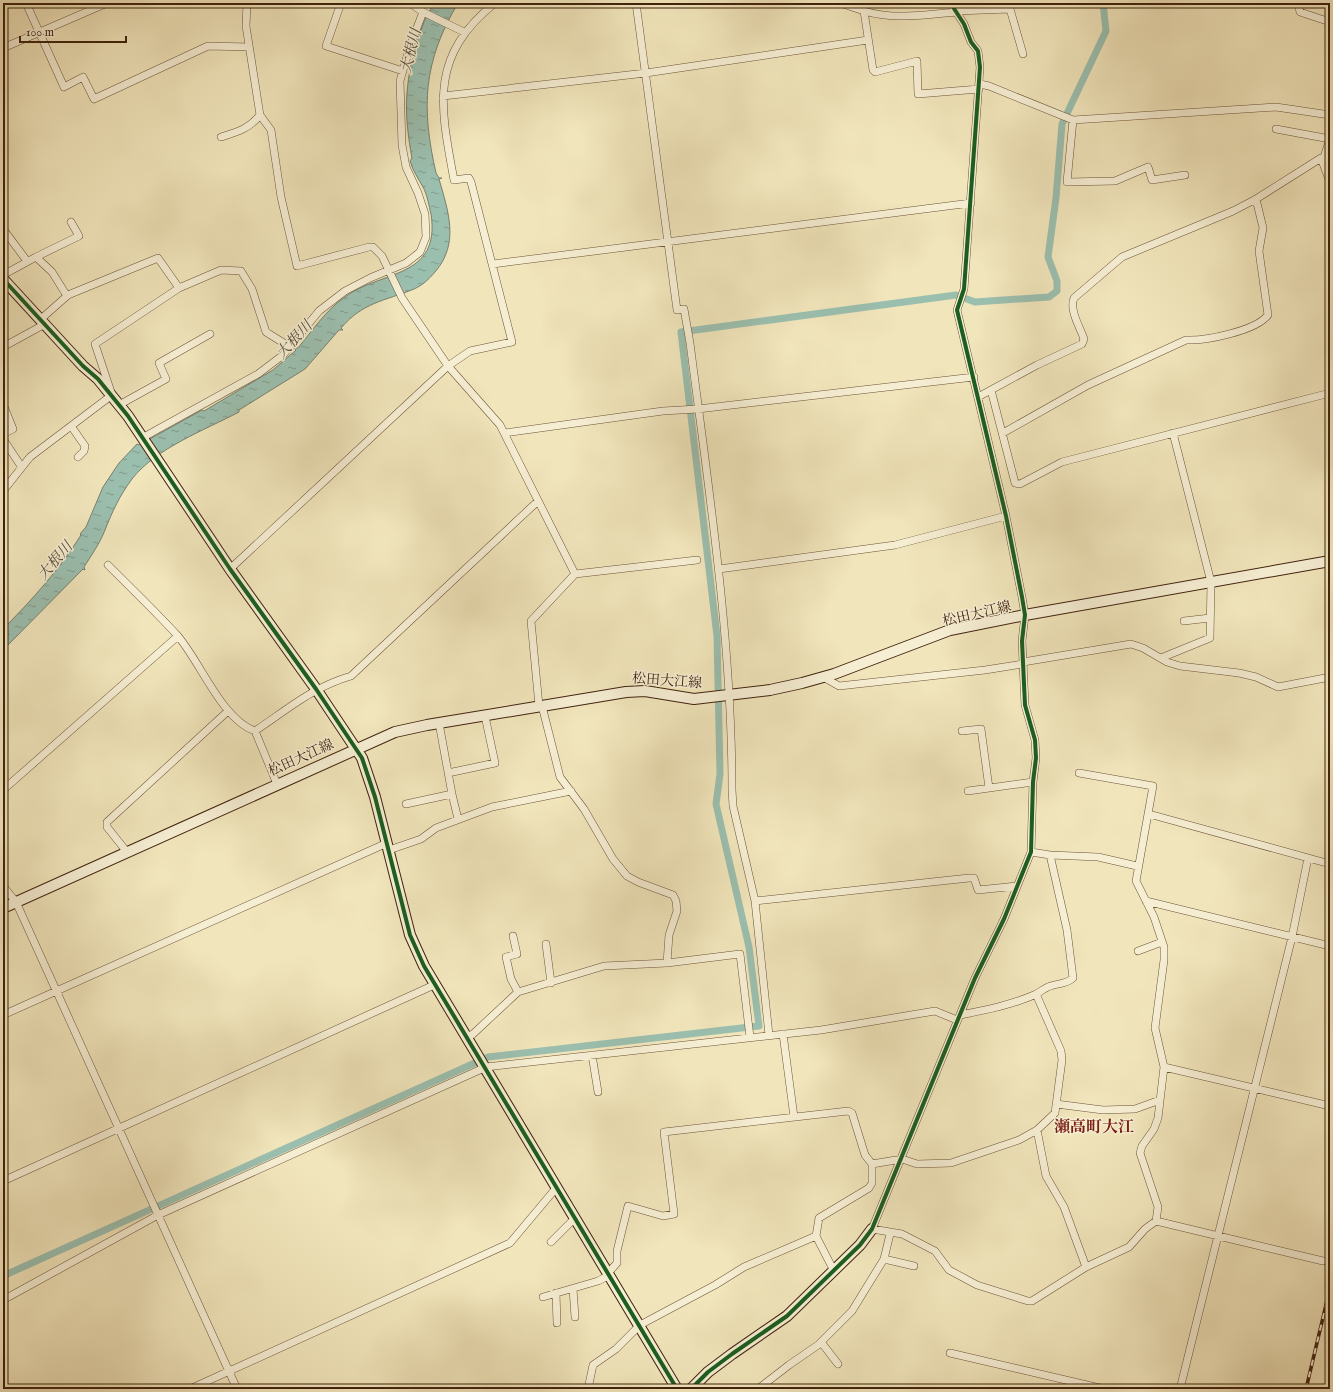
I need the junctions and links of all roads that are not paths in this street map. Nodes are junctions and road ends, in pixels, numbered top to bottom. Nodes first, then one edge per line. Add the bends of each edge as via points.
1 (26, 3) edge
2 (107, 3) edge
3 (247, 3) edge
4 (341, 3) edge
5 (410, 3) edge
6 (495, 3) edge
7 (636, 3) edge
8 (840, 3) edge
9 (953, 3) edge
10 (1298, 3) edge
11 (864, 11) junction
12 (423, 12) junction
13 (956, 12) junction
14 (1330, 22) edge
15 (464, 32) junction
16 (39, 33) junction
17 (868, 40) junction
18 (249, 47) junction
19 (3, 48) edge
20 (1023, 54) dead end
21 (403, 71) junction
22 (646, 73) junction
23 (979, 86) junction
24 (443, 96) junction
25 (260, 115) junction
26 (1330, 115) edge
27 (1073, 120) junction
28 (1276, 129) dead end
29 (221, 137) dead end
30 (1330, 139) edge
31 (1325, 157) edge
32 (1185, 175) dead end
33 (1330, 182) edge
34 (1256, 199) junction
35 (971, 203) junction
36 (71, 222) dead end
37 (3, 229) edge
38 (668, 242) junction
39 (36, 256) junction
40 (27, 261) junction
41 (493, 264) junction
42 (389, 272) junction
43 (3, 275) edge
44 (3, 279) edge
45 (179, 288) junction
46 (67, 296) junction
47 (43, 322) junction
48 (210, 334) dead end
49 (3, 346) edge
50 (290, 347) junction
51 (448, 366) junction
52 (974, 377) junction
53 (991, 390) junction
54 (1330, 393) edge
55 (112, 395) junction
56 (978, 397) junction
57 (3, 404) edge
58 (119, 405) junction
59 (698, 409) junction
60 (71, 426) junction
61 (505, 433) junction
62 (1003, 433) junction
63 (1173, 433) junction
64 (3, 434) edge
65 (142, 438) junction
66 (3, 439) edge
67 (78, 457) dead end
68 (21, 466) junction
69 (3, 491) edge
70 (538, 501) junction
71 (1006, 516) junction
72 (696, 560) dead end
73 (1330, 561) edge
74 (108, 565) dead end
75 (230, 569) junction
76 (719, 569) junction
77 (575, 574) junction
78 (1211, 582) junction
79 (1024, 615) junction
80 (1210, 618) junction
81 (1184, 621) dead end
82 (178, 636) junction
83 (1161, 658) junction
84 (1023, 663) junction
85 (823, 677) junction
86 (1330, 677) edge
87 (316, 688) junction
88 (728, 695) junction
89 (541, 706) junction
90 (228, 711) junction
91 (485, 716) junction
92 (439, 723) junction
93 (255, 731) junction
94 (962, 731) dead end
95 (356, 749) junction
96 (448, 773) junction
97 (1079, 773) dead end
98 (1033, 782) junction
99 (277, 784) junction
100 (989, 788) junction
101 (3, 790) edge
102 (570, 791) junction
103 (968, 791) dead end
104 (452, 794) junction
105 (406, 804) dead end
106 (1149, 814) junction
107 (458, 819) junction
108 (388, 846) junction
109 (127, 852) junction
110 (1031, 852) junction
111 (1050, 855) junction
112 (1308, 858) junction
113 (1330, 864) edge
114 (1137, 866) junction
115 (3, 886) edge
116 (1017, 886) junction
117 (755, 901) junction
118 (1146, 901) junction
119 (16, 902) junction
120 (3, 908) edge
121 (513, 936) dead end
122 (1292, 937) junction
123 (1162, 942) junction
124 (546, 944) dead end
125 (1330, 946) edge
126 (1138, 951) dead end
127 (667, 963) junction
128 (551, 983) junction
129 (434, 985) junction
130 (57, 991) junction
131 (518, 992) junction
132 (1036, 994) junction
133 (3, 1015) edge
134 (959, 1018) junction
135 (783, 1034) junction
136 (769, 1035) junction
137 (467, 1037) junction
138 (750, 1037) junction
139 (592, 1055) junction
140 (485, 1066) junction
141 (1164, 1067) junction
142 (1254, 1089) junction
143 (598, 1092) dead end
144 (1160, 1100) junction
145 (1056, 1104) junction
146 (1330, 1106) edge
147 (794, 1118) junction
148 (119, 1130) junction
149 (1037, 1130) junction
150 (902, 1159) junction
151 (872, 1164) junction
152 (3, 1181) edge
153 (557, 1187) junction
154 (158, 1215) junction
155 (575, 1218) junction
156 (1156, 1221) junction
157 (872, 1229) junction
158 (890, 1234) junction
159 (1218, 1234) junction
160 (816, 1236) junction
161 (551, 1242) dead end
162 (884, 1259) junction
163 (1323, 1261) dead end
164 (914, 1266) dead end
165 (1086, 1267) junction
166 (834, 1271) junction
167 (609, 1274) junction
168 (573, 1288) junction
169 (556, 1293) junction
170 (543, 1297) dead end
171 (3, 1300) edge
172 (575, 1317) dead end
173 (557, 1323) dead end
174 (640, 1325) junction
175 (821, 1342) junction
176 (950, 1353) dead end
177 (838, 1364) dead end
178 (229, 1370) junction
179 (190, 1389) edge
180 (237, 1389) edge
181 (588, 1389) edge
182 (678, 1389) edge
183 (691, 1389) edge
184 (758, 1389) edge
185 (1104, 1389) edge
186 (1180, 1389) edge

1 - 16 street
2 - 16 street
3 - 18 street via 246,26
4 - 21 street via 326,46
5 - 12 street
6 - 15 street
7 - 22 street
8 - 11 street
9 - 13 street
10 - 14 street via 1300,12
11 - 13 street via 896,17
11 - 17 street
12 - 15 street
12 - 21 street
13 - 20 street via 1010,9
13 - 23 street via 978,51
15 - 24 street via 452,52
16 - 18 street via 64,87 83,77 94,99 208,46
16 - 19 street
17 - 22 street
17 - 23 street via 875,72 917,61 918,94
18 - 25 street
21 - 42 street via 400,81 402,146 406,167 418,192 424,214 426,237 420,252
22 - 24 street
22 - 38 street
23 - 27 street via 989,86
23 - 35 street
24 - 41 street via 444,126 454,180 469,178 471,182
25 - 29 street via 252,125
25 - 42 street via 271,130 281,198 297,266 373,247 382,256
26 - 27 street via 1276,106
27 - 32 street via 1066,182 1115,181 1148,166 1152,180
28 - 30 street
30 - 31 street
31 - 33 street
31 - 34 street
34 - 53 street via 1122,257 1074,298 1073,310 1084,339 1082,344
34 - 62 street via 1263,228 1259,251 1268,315 1264,320 1243,330 1199,341 1186,340 1088,385
35 - 38 street
35 - 52 street via 964,289 958,310
36 - 39 street via 79,236
37 - 40 street
38 - 41 street
38 - 59 street via 677,310 684,309 686,315
39 - 40 street
39 - 46 street via 52,272
40 - 43 street
41 - 51 street via 512,342 470,351
42 - 50 street via 370,278 345,291 324,307
42 - 51 street via 402,298
44 - 47 street
45 - 46 street via 158,258
45 - 50 street via 221,270 241,271 252,289 266,332
45 - 55 street via 95,344
46 - 47 street
47 - 49 street
47 - 55 street
48 - 58 street via 159,363 166,379
50 - 65 street via 284,355 258,374
51 - 61 street
51 - 75 street
52 - 56 street
52 - 59 street
53 - 56 street
53 - 62 street
54 - 63 street
55 - 58 street
55 - 60 street
56 - 71 street
57 - 64 street via 13,429
58 - 65 street
59 - 61 street via 663,411
59 - 76 street
60 - 67 street via 85,446
60 - 68 street
61 - 70 street
62 - 63 street via 1015,483 1020,484 1062,462
63 - 78 street
65 - 75 street
66 - 68 street
68 - 69 street via 15,478
70 - 77 street
70 - 87 street via 351,676
71 - 76 street via 895,545
71 - 79 street
72 - 77 street
73 - 78 street, 松田大江線
74 - 82 street
75 - 87 street
76 - 88 street
77 - 89 street via 531,622
78 - 79 street, 松田大江線
78 - 80 street
79 - 84 street
79 - 85 street, 松田大江線 via 950,630
80 - 81 street
80 - 83 street via 1210,638
82 - 90 street
82 - 101 street
83 - 84 street via 1131,644
83 - 86 street via 1180,666 1256,677 1278,687
84 - 85 street via 985,670 839,686
84 - 98 street via 1025,705 1035,740
85 - 88 street, 松田大江線 via 770,690
87 - 93 street
87 - 95 street
88 - 89 street, 松田大江線 via 694,699 645,691 626,692
88 - 117 street via 734,806
89 - 91 street, 松田大江線
89 - 102 street via 560,777
90 - 93 street via 246,728
90 - 109 street via 107,822 107,827
91 - 92 street, 松田大江線
91 - 96 street via 496,763
92 - 95 street, 松田大江線 via 395,732
92 - 96 street
93 - 99 street
94 - 100 street via 982,729
95 - 99 street, 松田大江線
95 - 108 street via 362,758 375,797
96 - 104 street
97 - 106 street via 1153,786
98 - 100 street
98 - 110 street
99 - 109 street, 松田大江線
100 - 103 street
102 - 107 street via 492,807
102 - 127 street via 584,809 613,859 627,876 673,895 676,900 677,911 669,935
104 - 105 street
104 - 107 street
106 - 112 street
106 - 114 street
107 - 108 street via 436,828 421,839
108 - 129 street via 410,935
108 - 130 street
109 - 119 street, 松田大江線
110 - 111 street
110 - 116 street
111 - 114 street via 1098,857
111 - 132 street via 1067,930 1073,978 1069,982 1049,986
112 - 113 street
112 - 122 street
114 - 118 street via 1136,881
115 - 119 street
116 - 117 street via 978,890 974,878 969,878
116 - 134 street
117 - 136 street
118 - 122 street
118 - 123 street
119 - 120 street, 松田大江線
119 - 130 street
121 - 131 street via 517,954 506,957 511,979
122 - 125 street
122 - 142 street
123 - 126 street
123 - 141 street via 1164,960 1155,1028
124 - 128 street
127 - 128 street via 604,966
127 - 138 street via 740,954
128 - 131 street
129 - 137 street
129 - 148 street
130 - 133 street
130 - 148 street
131 - 137 street
132 - 134 street
132 - 145 street via 1062,1060
134 - 135 street via 935,1011
134 - 150 street
135 - 136 street
135 - 147 street
136 - 138 street
137 - 140 street
138 - 139 street
139 - 140 street
139 - 143 street
140 - 153 street
140 - 154 street
141 - 142 street
141 - 144 street
142 - 146 street
142 - 159 street
144 - 145 street via 1135,1109 1103,1110
144 - 156 street via 1154,1129 1140,1153 1158,1207
145 - 149 street via 1055,1112
147 - 151 street via 848,1111 852,1113 865,1156
147 - 167 street via 664,1132 674,1214 663,1216 628,1206 617,1251 617,1263
148 - 152 street
148 - 154 street
149 - 150 street via 1019,1140 950,1163 917,1164
149 - 165 street via 1046,1176 1064,1207
150 - 151 street
150 - 157 street
151 - 160 street via 872,1183 869,1188 819,1218
153 - 155 street
153 - 178 street via 510,1243
154 - 171 street
154 - 178 street
155 - 161 street
155 - 167 street
156 - 159 street
156 - 165 street via 1129,1247
157 - 158 street
157 - 166 street
158 - 162 street
158 - 165 street via 902,1234 935,1251 949,1270 977,1285 1032,1302
159 - 163 street
159 - 186 street
160 - 166 street
160 - 174 street via 744,1267
162 - 164 street
162 - 175 street via 852,1312
166 - 183 street via 787,1316 708,1372
167 - 168 street via 598,1281
167 - 174 street
168 - 169 street
168 - 172 street
169 - 170 street
169 - 173 street
174 - 181 street via 616,1349 593,1365
174 - 182 street
175 - 177 street
175 - 184 street
176 - 185 street
178 - 179 street
178 - 180 street

